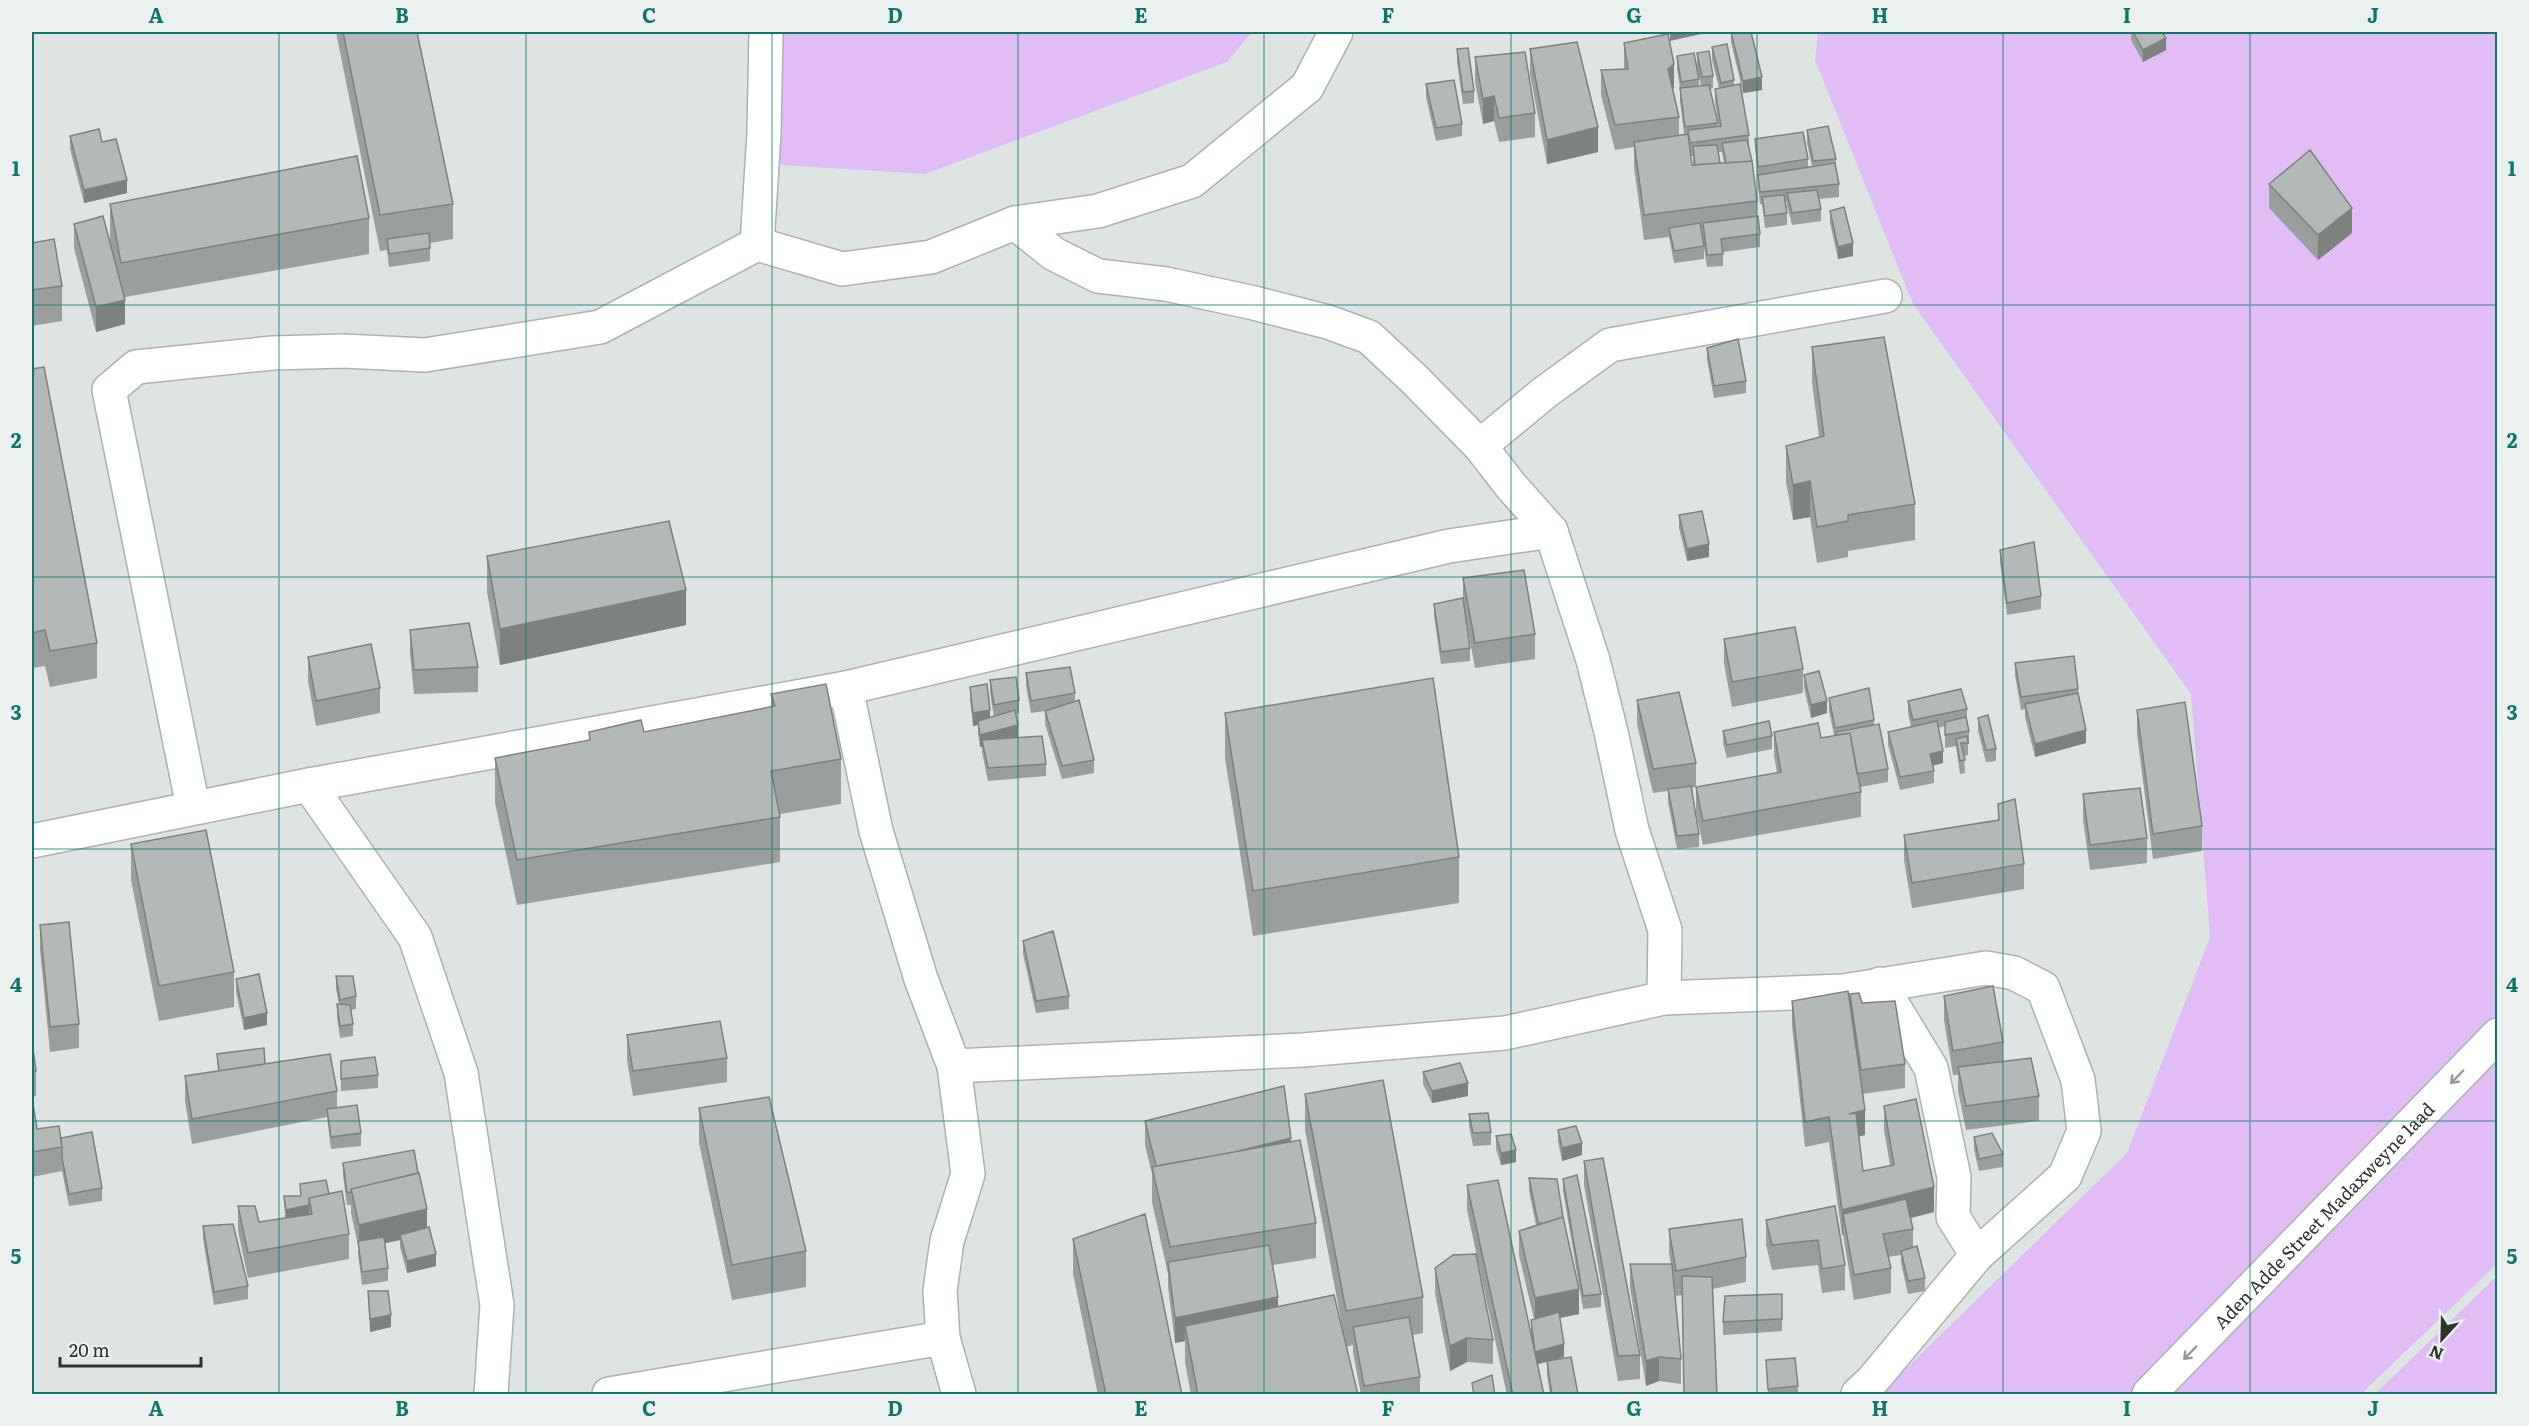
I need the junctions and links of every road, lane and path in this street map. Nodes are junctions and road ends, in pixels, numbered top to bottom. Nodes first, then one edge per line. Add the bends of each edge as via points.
1 (766, 32) edge
2 (1336, 32) edge
3 (1015, 223) junction
4 (757, 244) junction
5 (1885, 296) dead end
6 (1480, 446) junction
7 (1551, 531) junction
8 (846, 688) junction
9 (309, 785) junction
10 (193, 807) junction
11 (32, 842) edge
12 (1880, 984) junction
13 (1664, 998) junction
14 (2498, 1035) edge
15 (954, 1066) junction
16 (1977, 1255) junction
17 (944, 1338) junction
18 (490, 1395) edge
19 (609, 1395) edge
20 (959, 1395) edge
21 (1858, 1395) edge
22 (2149, 1395) edge

1 - 4 street
2 - 3 street via 1307,87 1192,181 1098,211
3 - 4 street via 931,257 842,269
3 - 6 street via 1054,254 1098,276 1166,284 1254,303 1369,337
4 - 10 street via 600,327 425,355 273,353 136,367 109,390
5 - 6 street via 1610,345
6 - 7 street
7 - 8 street via 1449,546
7 - 13 street via 1593,660 1632,830 1665,930
8 - 9 street
8 - 15 street via 876,831 921,979
9 - 10 street
9 - 18 street via 415,937 461,1073 497,1305
10 - 11 street
12 - 13 street via 1843,991
12 - 16 street via 1931,1068 1954,1177 1953,1217
12 - 16 street via 1986,968 2014,973 2043,988 2078,1080 2084,1131 2065,1176
13 - 15 street via 1505,1033 1303,1050
14 -> 22 street, Aden Adde Street Madaxweyne 1aad
15 - 17 street via 968,1174 947,1241 940,1291
16 - 21 street
17 - 19 street
17 - 20 street

